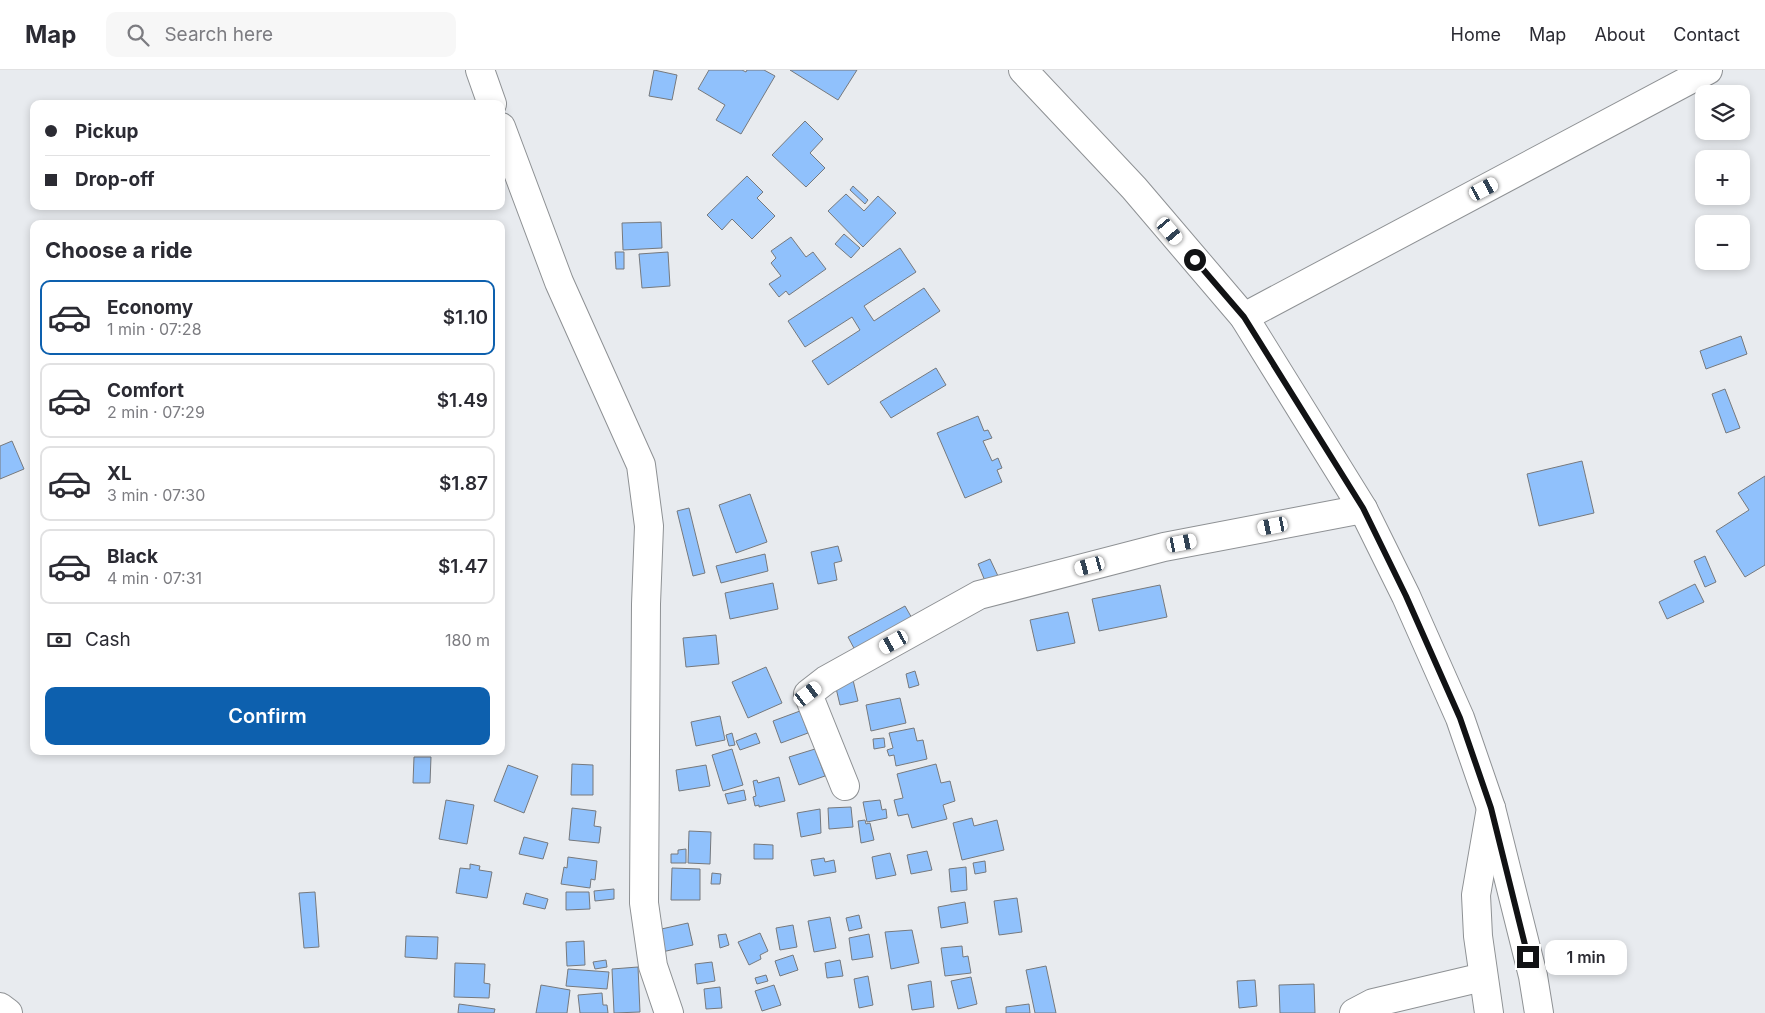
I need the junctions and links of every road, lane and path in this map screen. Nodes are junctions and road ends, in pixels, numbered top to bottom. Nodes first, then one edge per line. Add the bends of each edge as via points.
1 (480, 70) edge
2 (1023, 70) edge
3 (1708, 70) edge
4 (491, 100) edge
5 (505, 138) edge
6 (1244, 317) junction
7 (1363, 508) junction
8 (845, 786) dead end
9 (1491, 808) junction
10 (1483, 977) junction
11 (0, 1007) edge
12 (8, 1013) edge
13 (668, 1013) edge
14 (1354, 1013) edge
15 (1489, 1013) edge
16 (1539, 1013) edge

1 - 4 street
2 - 6 street via 1134,188
3 - 6 street
5 - 13 street via 559,282 641,465 649,526 644,903 653,966
6 - 7 street
7 - 8 street via 1164,547 979,595 826,680 808,694
7 - 9 street via 1460,718
9 - 10 street via 1476,895
9 - 16 street
10 - 14 street via 1373,1003
10 - 15 street
11 - 12 street

